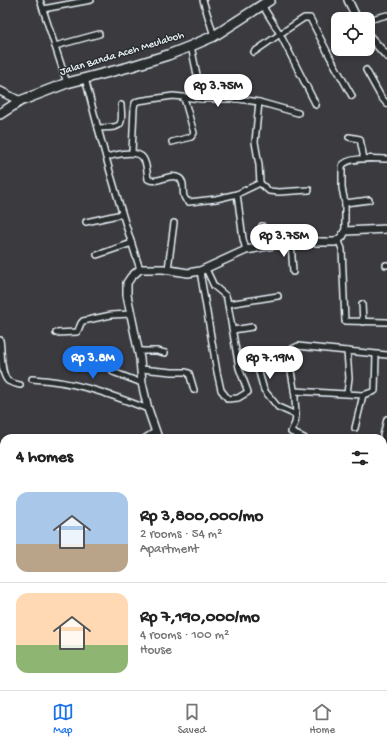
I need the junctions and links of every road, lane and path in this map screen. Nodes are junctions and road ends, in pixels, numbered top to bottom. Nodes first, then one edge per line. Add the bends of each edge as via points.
1 (40, 0) edge
2 (91, 0) edge
3 (203, 0) edge
4 (348, 0) edge
5 (266, 3) edge
6 (43, 9) junction
7 (354, 12) edge
8 (387, 15) edge
9 (375, 18) edge
10 (99, 34) dead end
11 (280, 34) junction
12 (214, 36) junction
13 (375, 43) edge
14 (55, 46) junction
15 (191, 46) junction
16 (254, 52) dead end
17 (387, 56) edge
18 (366, 70) dead end
19 (85, 78) junction
20 (67, 83) junction
21 (0, 91) edge
22 (352, 96) dead end
23 (184, 98) junction
24 (202, 99) junction
25 (20, 101) junction
26 (259, 102) junction
27 (387, 104) edge
28 (121, 105) dead end
29 (316, 105) dead end
30 (298, 113) dead end
31 (0, 114) edge
32 (98, 128) junction
33 (349, 137) dead end
34 (172, 142) dead end
35 (132, 153) junction
36 (106, 157) junction
37 (364, 159) junction
38 (387, 159) edge
39 (260, 184) junction
40 (309, 190) dead end
41 (237, 194) junction
42 (369, 200) dead end
43 (345, 203) junction
44 (122, 214) junction
45 (86, 222) dead end
46 (174, 223) dead end
47 (262, 226) dead end
48 (387, 229) edge
49 (345, 231) junction
50 (338, 239) junction
51 (291, 242) junction
52 (132, 243) junction
53 (263, 247) junction
54 (246, 250) junction
55 (97, 255) dead end
56 (140, 269) junction
57 (168, 269) junction
58 (203, 270) junction
59 (294, 272) dead end
60 (278, 296) dead end
61 (228, 304) junction
62 (362, 304) dead end
63 (131, 314) junction
64 (363, 322) junction
65 (387, 322) edge
66 (252, 327) dead end
67 (233, 330) junction
68 (56, 333) dead end
69 (0, 340) edge
70 (138, 351) junction
71 (347, 351) junction
72 (290, 353) junction
73 (165, 354) dead end
74 (376, 355) junction
75 (387, 355) edge
76 (141, 369) junction
77 (113, 372) dead end
78 (32, 379) dead end
79 (142, 383) junction
80 (20, 385) dead end
81 (194, 390) dead end
82 (294, 391) junction
83 (348, 394) junction
84 (363, 395) junction
85 (148, 409) junction
86 (296, 415) junction
87 (387, 419) edge
88 (356, 428) dead end
89 (157, 434) edge
90 (295, 434) edge
91 (383, 434) edge

1 - 6 street
2 - 6 street
3 - 12 street
4 - 7 street
5 - 11 street
5 - 12 highway, Jalan Banda Aceh Meulaboh
6 - 14 street
8 - 9 street
10 - 14 street
11 - 16 street
11 - 22 street via 304,18 310,18
11 - 29 street
12 - 15 highway, Jalan Banda Aceh Meulaboh
13 - 17 street
14 - 20 street
15 - 19 highway, Jalan Banda Aceh Meulaboh via 155,59
15 - 24 street
18 - 27 street
19 - 20 highway, Jalan Banda Aceh Meulaboh
19 - 32 street
20 - 25 highway, Jalan Banda Aceh Meulaboh
21 - 25 street
23 - 24 street
23 - 34 street via 194,133 191,137
23 - 35 street via 167,96 136,103
24 - 26 street
25 - 31 highway, Jalan Banda Aceh Meulaboh
26 - 30 street
26 - 39 street via 255,142
28 - 32 street via 120,125
32 - 36 street
33 - 37 street via 360,139
35 - 36 street
35 - 41 street via 143,157 150,181 172,176 181,179 185,201 216,199
36 - 44 street
37 - 38 street
37 - 43 street via 348,161 342,166
39 - 40 street via 274,192
39 - 41 street
41 - 54 street
42 - 43 street
43 - 49 street
44 - 45 street
44 - 52 street
46 - 57 street
47 - 53 street
48 - 49 street
49 - 50 street
50 - 51 street via 335,242
50 - 64 street via 342,249 344,320
51 - 53 street
51 - 59 street
52 - 55 street
52 - 56 street
53 - 54 street
54 - 58 street
56 - 57 street
56 - 63 street via 127,283
57 - 58 street via 188,273
58 - 61 street via 214,286 226,296
58 - 67 street via 217,372 221,390 228,399 238,398 248,392 240,373
60 - 61 street
61 - 67 street
62 - 64 street
63 - 68 street via 83,321 77,332
63 - 70 street
64 - 65 street
66 - 67 street
69 - 80 street via 3,376 8,381
70 - 73 street via 157,351
70 - 76 street
71 - 72 street via 298,346 290,350
71 - 74 street
71 - 83 street
72 - 82 street
72 - 86 street via 256,359 256,362 264,390 278,407
74 - 75 street
74 - 84 street via 375,391
76 - 79 street
76 - 81 street via 189,373
77 - 79 street
78 - 85 street via 54,380 91,388
79 - 85 street
82 - 83 street
82 - 86 street
83 - 84 street
84 - 88 street
85 - 89 street
86 - 90 street via 291,432
87 - 91 street

